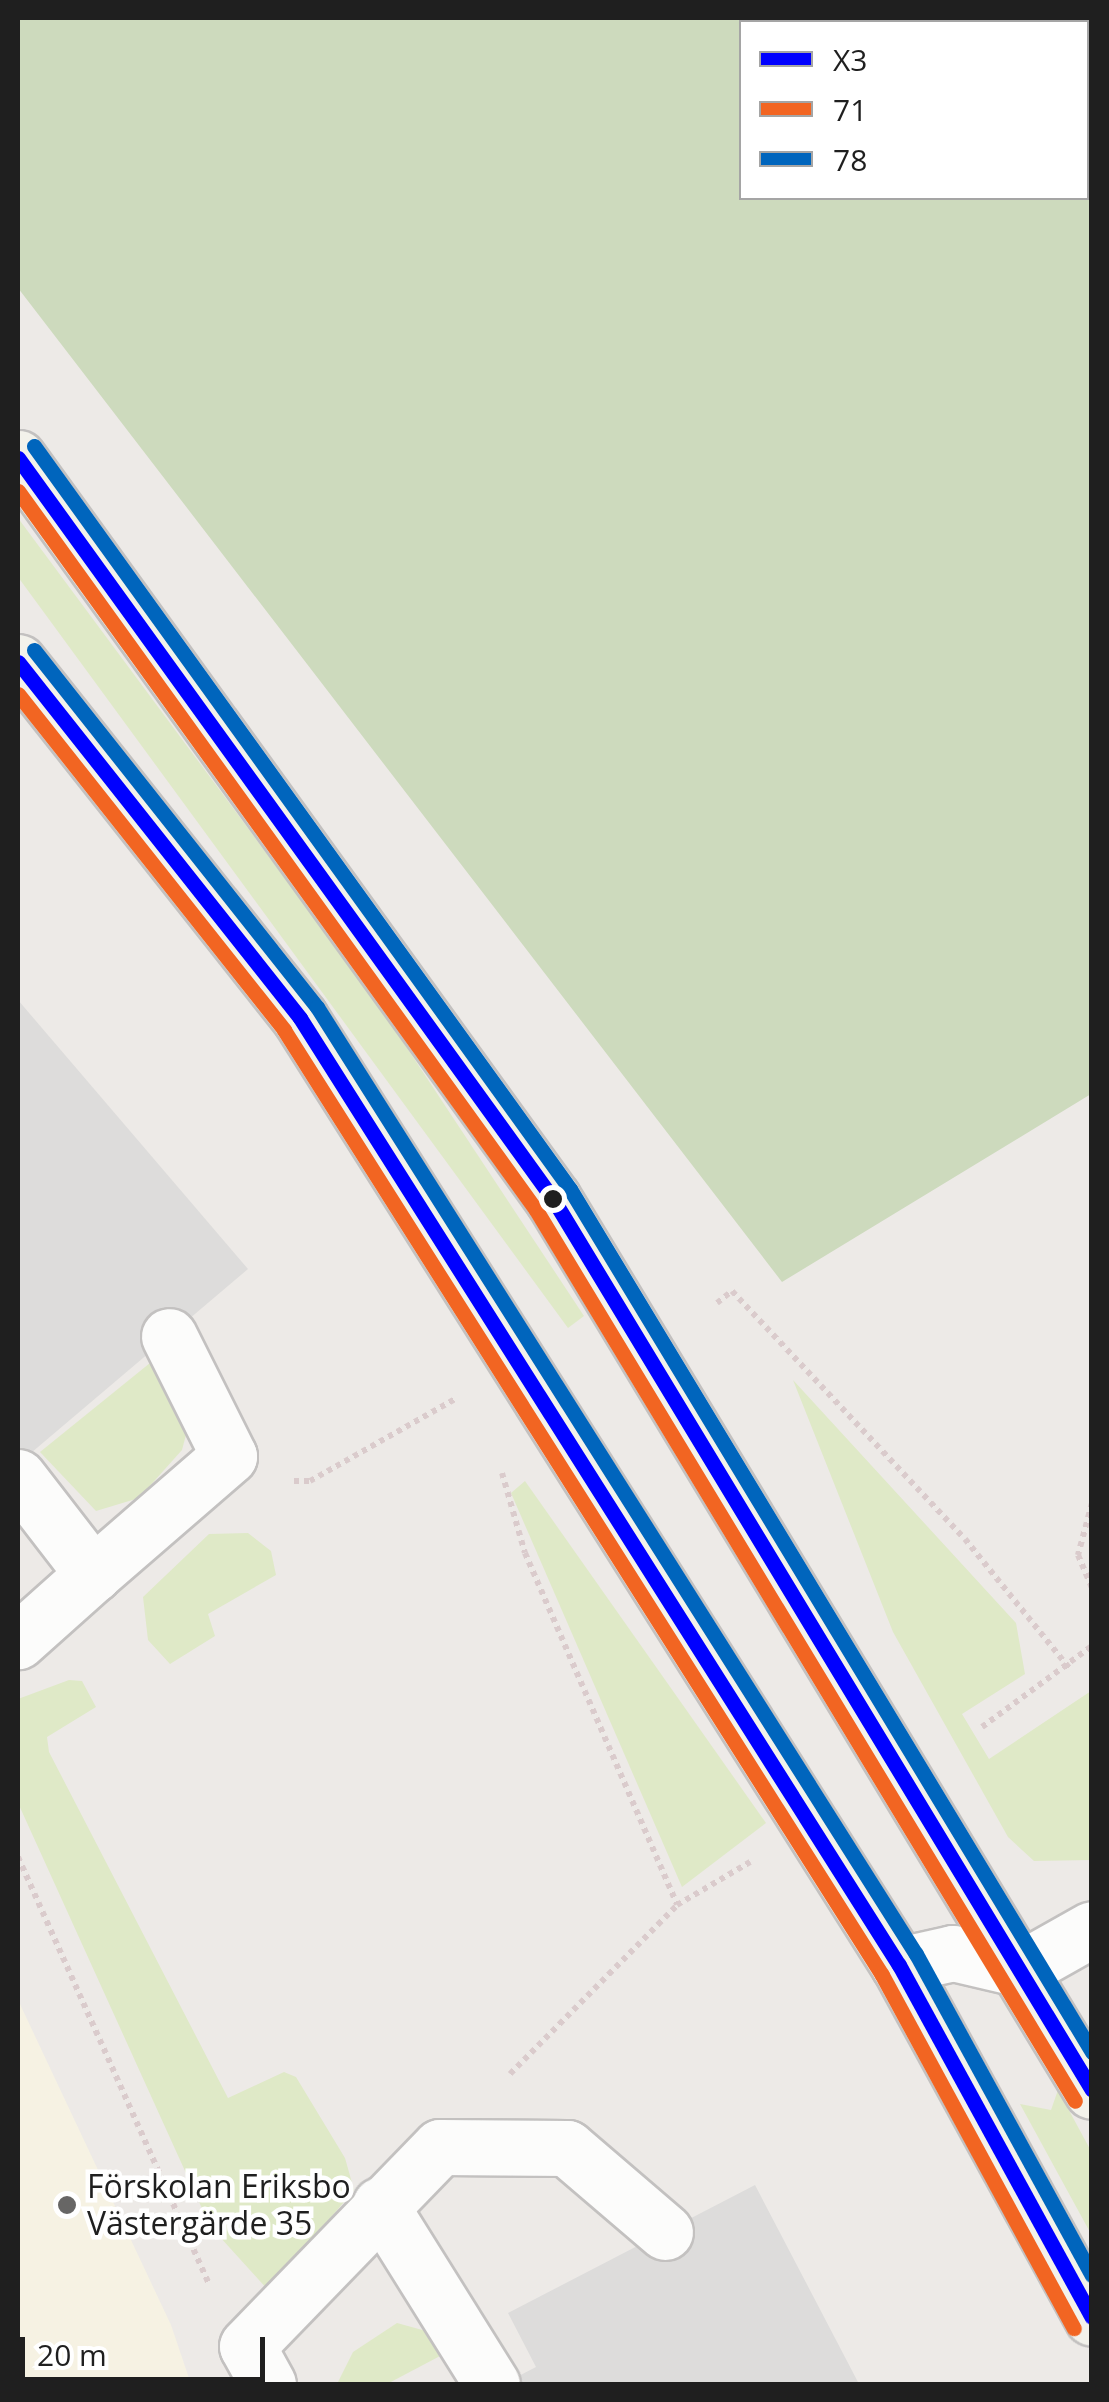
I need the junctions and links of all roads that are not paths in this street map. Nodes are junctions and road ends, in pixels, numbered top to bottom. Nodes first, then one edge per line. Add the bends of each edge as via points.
1 (18, 458) edge
2 (18, 662) edge
3 (169, 1336) dead end
4 (18, 1477) edge
5 (94, 1574) junction
6 (18, 1641) edge
7 (1092, 1929) edge
8 (899, 1965) junction
9 (1021, 1968) junction
10 (1092, 2091) edge
11 (380, 2204) junction
12 (665, 2232) dead end
13 (1092, 2318) edge
14 (258, 2365) edge
15 (492, 2384) edge

1 - 9 main road via 553,1199
2 - 8 main road via 300,1018
3 - 5 street via 229,1456
4 - 5 street
5 - 6 street
7 - 9 street
8 - 9 street via 953,1952
8 - 13 main road
9 - 10 main road
11 - 12 street via 440,2147 567,2148
11 - 14 street
11 - 15 street

